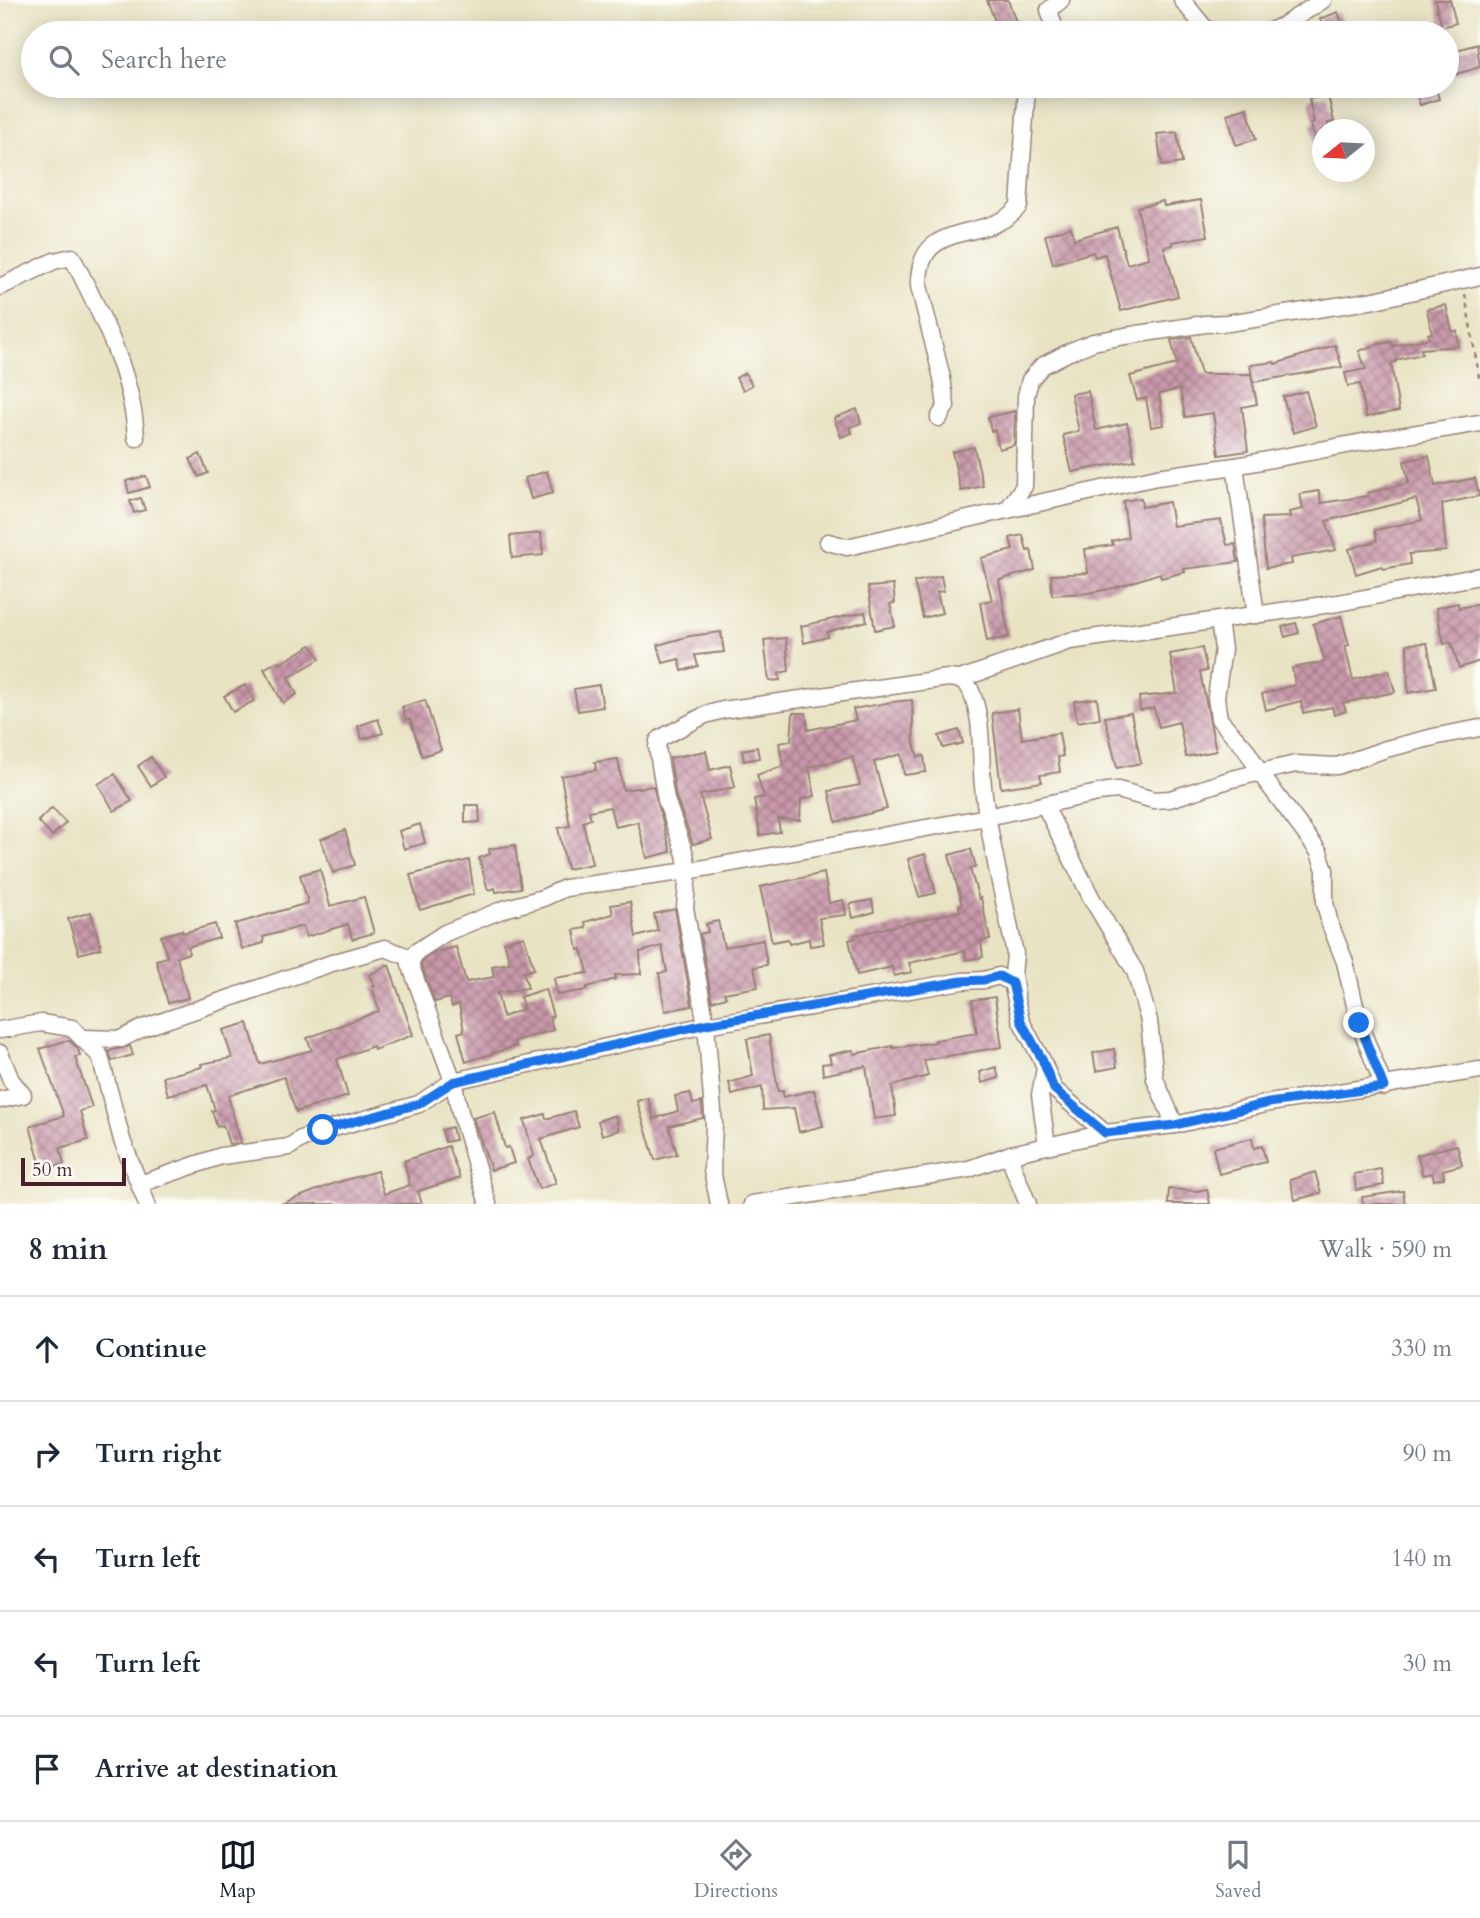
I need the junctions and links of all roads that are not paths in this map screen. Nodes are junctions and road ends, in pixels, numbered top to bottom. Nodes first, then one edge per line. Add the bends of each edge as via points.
1 (1061, 0) edge
2 (1182, 0) edge
3 (1322, 0) edge
4 (1052, 21) edge
5 (1199, 21) edge
6 (1290, 21) edge
7 (1026, 98) edge
8 (1480, 276) edge
9 (0, 287) edge
10 (939, 418) dead end
11 (1480, 423) edge
12 (136, 438) dead end
13 (1235, 466) junction
14 (1007, 510) junction
15 (828, 542) dead end
16 (1480, 576) edge
17 (1256, 615) junction
18 (1219, 620) junction
19 (960, 679) junction
20 (1480, 728) edge
21 (1260, 773) junction
22 (1045, 806) junction
23 (987, 817) junction
24 (688, 871) junction
25 (411, 958) junction
26 (1016, 995) junction
27 (706, 1024) junction
28 (0, 1030) edge
29 (83, 1038) junction
30 (0, 1053) edge
31 (1045, 1068) junction
32 (1480, 1070) edge
33 (453, 1082) junction
34 (1384, 1087) junction
35 (0, 1100) edge
36 (1175, 1125) junction
37 (1105, 1133) junction
38 (1047, 1146) junction
39 (1011, 1154) junction
40 (140, 1184) junction
41 (147, 1204) edge
42 (488, 1204) edge
43 (719, 1204) edge
44 (752, 1204) edge
45 (1028, 1204) edge

1 - 4 street via 1049,10
2 - 5 street
3 - 6 street
7 - 10 street via 1019,206 1012,216 991,226 940,240 924,254 919,271 946,406
8 - 14 street via 1375,300 1125,335 1069,352 1042,366 1030,380 1024,486
9 - 12 street via 72,257 122,365 135,412
11 - 13 street
13 - 14 street via 1136,481
13 - 17 street
14 - 15 street via 847,547
16 - 17 street
17 - 18 street
18 - 19 street via 1070,641
18 - 21 street via 1223,649 1216,697 1219,719
19 - 23 street via 971,691 978,721
19 - 24 street via 723,710 661,738 657,747 666,800
20 - 21 street via 1386,749 1337,766 1296,764
21 - 22 street via 1170,799 1154,800 1118,790
21 - 34 street via 1324,862 1330,924 1345,962 1359,1023
22 - 23 street
22 - 36 street via 1092,900 1135,971 1149,1021 1155,1079
23 - 24 street
23 - 26 street via 1015,954
24 - 25 street via 565,888 445,933
24 - 27 street via 685,908
25 - 29 street via 385,948 121,1039
25 - 33 street via 413,978
26 - 27 street via 1012,983 999,976
26 - 31 street via 1021,1021
27 - 33 street
27 - 43 street via 713,1100 712,1170
28 - 29 street via 41,1023 72,1028
29 - 40 street via 100,1056 122,1140
30 - 35 street via 23,1095
31 - 37 street via 1061,1097
31 - 38 street via 1040,1095
32 - 34 street
33 - 40 street via 419,1104 323,1130 289,1147 221,1156
33 - 42 street
34 - 36 street via 1269,1103
36 - 37 street
37 - 38 street
38 - 39 street
39 - 44 street via 969,1168
39 - 45 street
40 - 41 street

